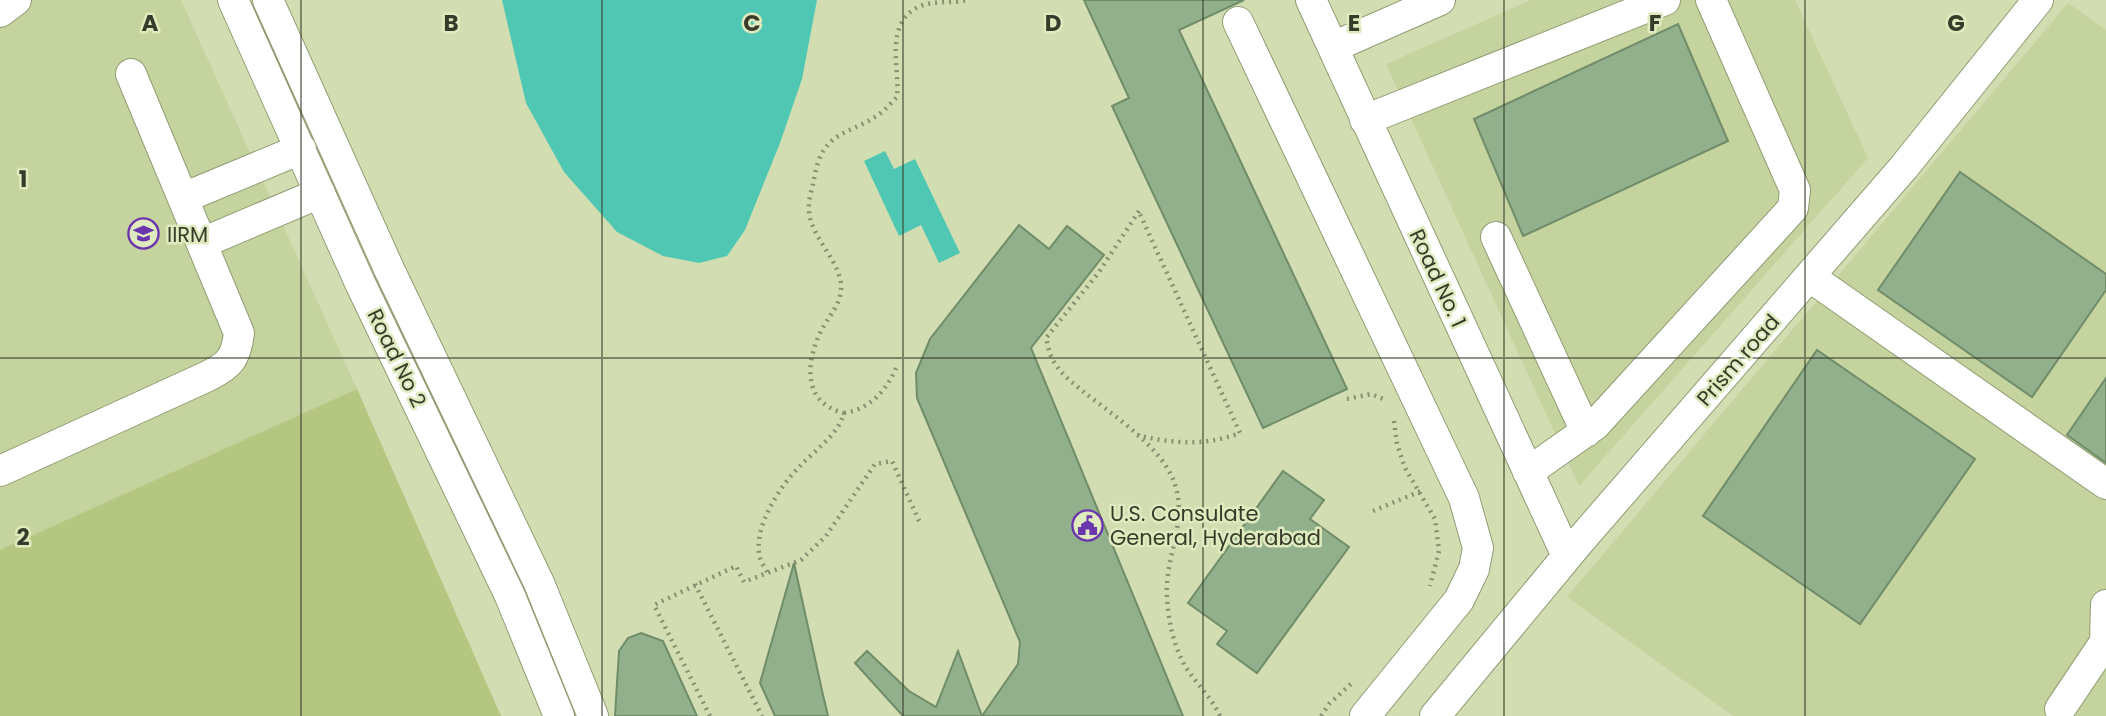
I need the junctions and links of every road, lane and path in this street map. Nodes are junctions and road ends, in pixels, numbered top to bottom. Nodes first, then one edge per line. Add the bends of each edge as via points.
1 (5, 0) edge
2 (16, 0) edge
3 (233, 0) edge
4 (268, 0) edge
5 (967, 0) edge
6 (1311, 0) edge
7 (1440, 0) edge
8 (1665, 0) edge
9 (1711, 0) edge
10 (2038, 0) edge
11 (935, 1) edge
12 (1398, 8) edge
13 (0, 10) edge
14 (1238, 22) dead end
15 (1333, 47) junction
16 (131, 74) dead end
17 (1365, 120) junction
18 (301, 149) junction
19 (320, 193) junction
20 (183, 198) junction
21 (1496, 237) dead end
22 (202, 243) junction
23 (1810, 277) junction
24 (896, 368) dead end
25 (1347, 399) dead end
26 (1389, 402) dead end
27 (1391, 411) dead end
28 (844, 413) junction
29 (1586, 432) junction
30 (1137, 435) junction
31 (0, 471) edge
32 (1528, 472) junction
33 (1453, 475) junction
34 (2106, 484) edge
35 (1420, 492) junction
36 (1373, 511) dead end
37 (920, 523) dead end
38 (1567, 556) junction
39 (767, 572) junction
40 (695, 584) junction
41 (1427, 596) dead end
42 (2106, 606) edge
43 (1357, 678) dead end
44 (2060, 709) dead end
45 (559, 716) edge
46 (593, 716) edge
47 (710, 716) edge
48 (762, 716) edge
49 (1220, 716) edge
50 (1321, 716) edge
51 (1365, 716) edge
52 (1435, 716) edge

1 - 13 street
2 - 13 street
3 - 18 street, Road No 2
4 - 46 street, Road No 2 via 389,269 539,583
5 - 11 path
6 - 15 street, Road No. 1
7 - 12 street
8 - 17 street
9 - 29 street via 1796,190 1793,208
10 - 23 street, Prism road
11 - 28 path via 918,7 905,19 895,42 897,97 876,116 831,140 813,183 808,211 836,268 841,295 813,355 811,383 824,405
12 - 15 street
14 - 33 street
15 - 17 street, Road No. 1
16 - 20 street
17 - 32 street, Road No. 1
18 - 19 street, Road No 2
18 - 20 street
19 - 22 street
19 - 45 street, Road No 2 via 510,596
20 - 22 street
21 - 29 street
22 - 31 street via 239,333 237,350 225,367
23 - 34 street
23 - 38 street, Prism road
24 - 28 path via 883,392 857,411
25 - 26 path via 1371,394
27 - 35 path via 1396,444
28 - 39 path via 832,435 776,495 760,540 760,557
29 - 32 street
30 - 30 path via 1065,375 1052,358 1046,338 1099,272 1139,211 1240,433 1190,443
30 - 49 path via 1159,456 1178,493 1180,519 1167,581 1174,642
32 - 38 street, Road No. 1
33 - 35 path
33 - 51 street via 1478,548 1474,569 1459,600
35 - 36 path
35 - 41 path via 1435,519 1439,551
37 - 39 path via 891,461 876,464 826,536 801,560
38 - 52 street, Prism road
39 - 40 path via 744,582 736,566
40 - 47 path via 654,605
40 - 48 path
42 - 44 street via 2105,642
43 - 50 path

